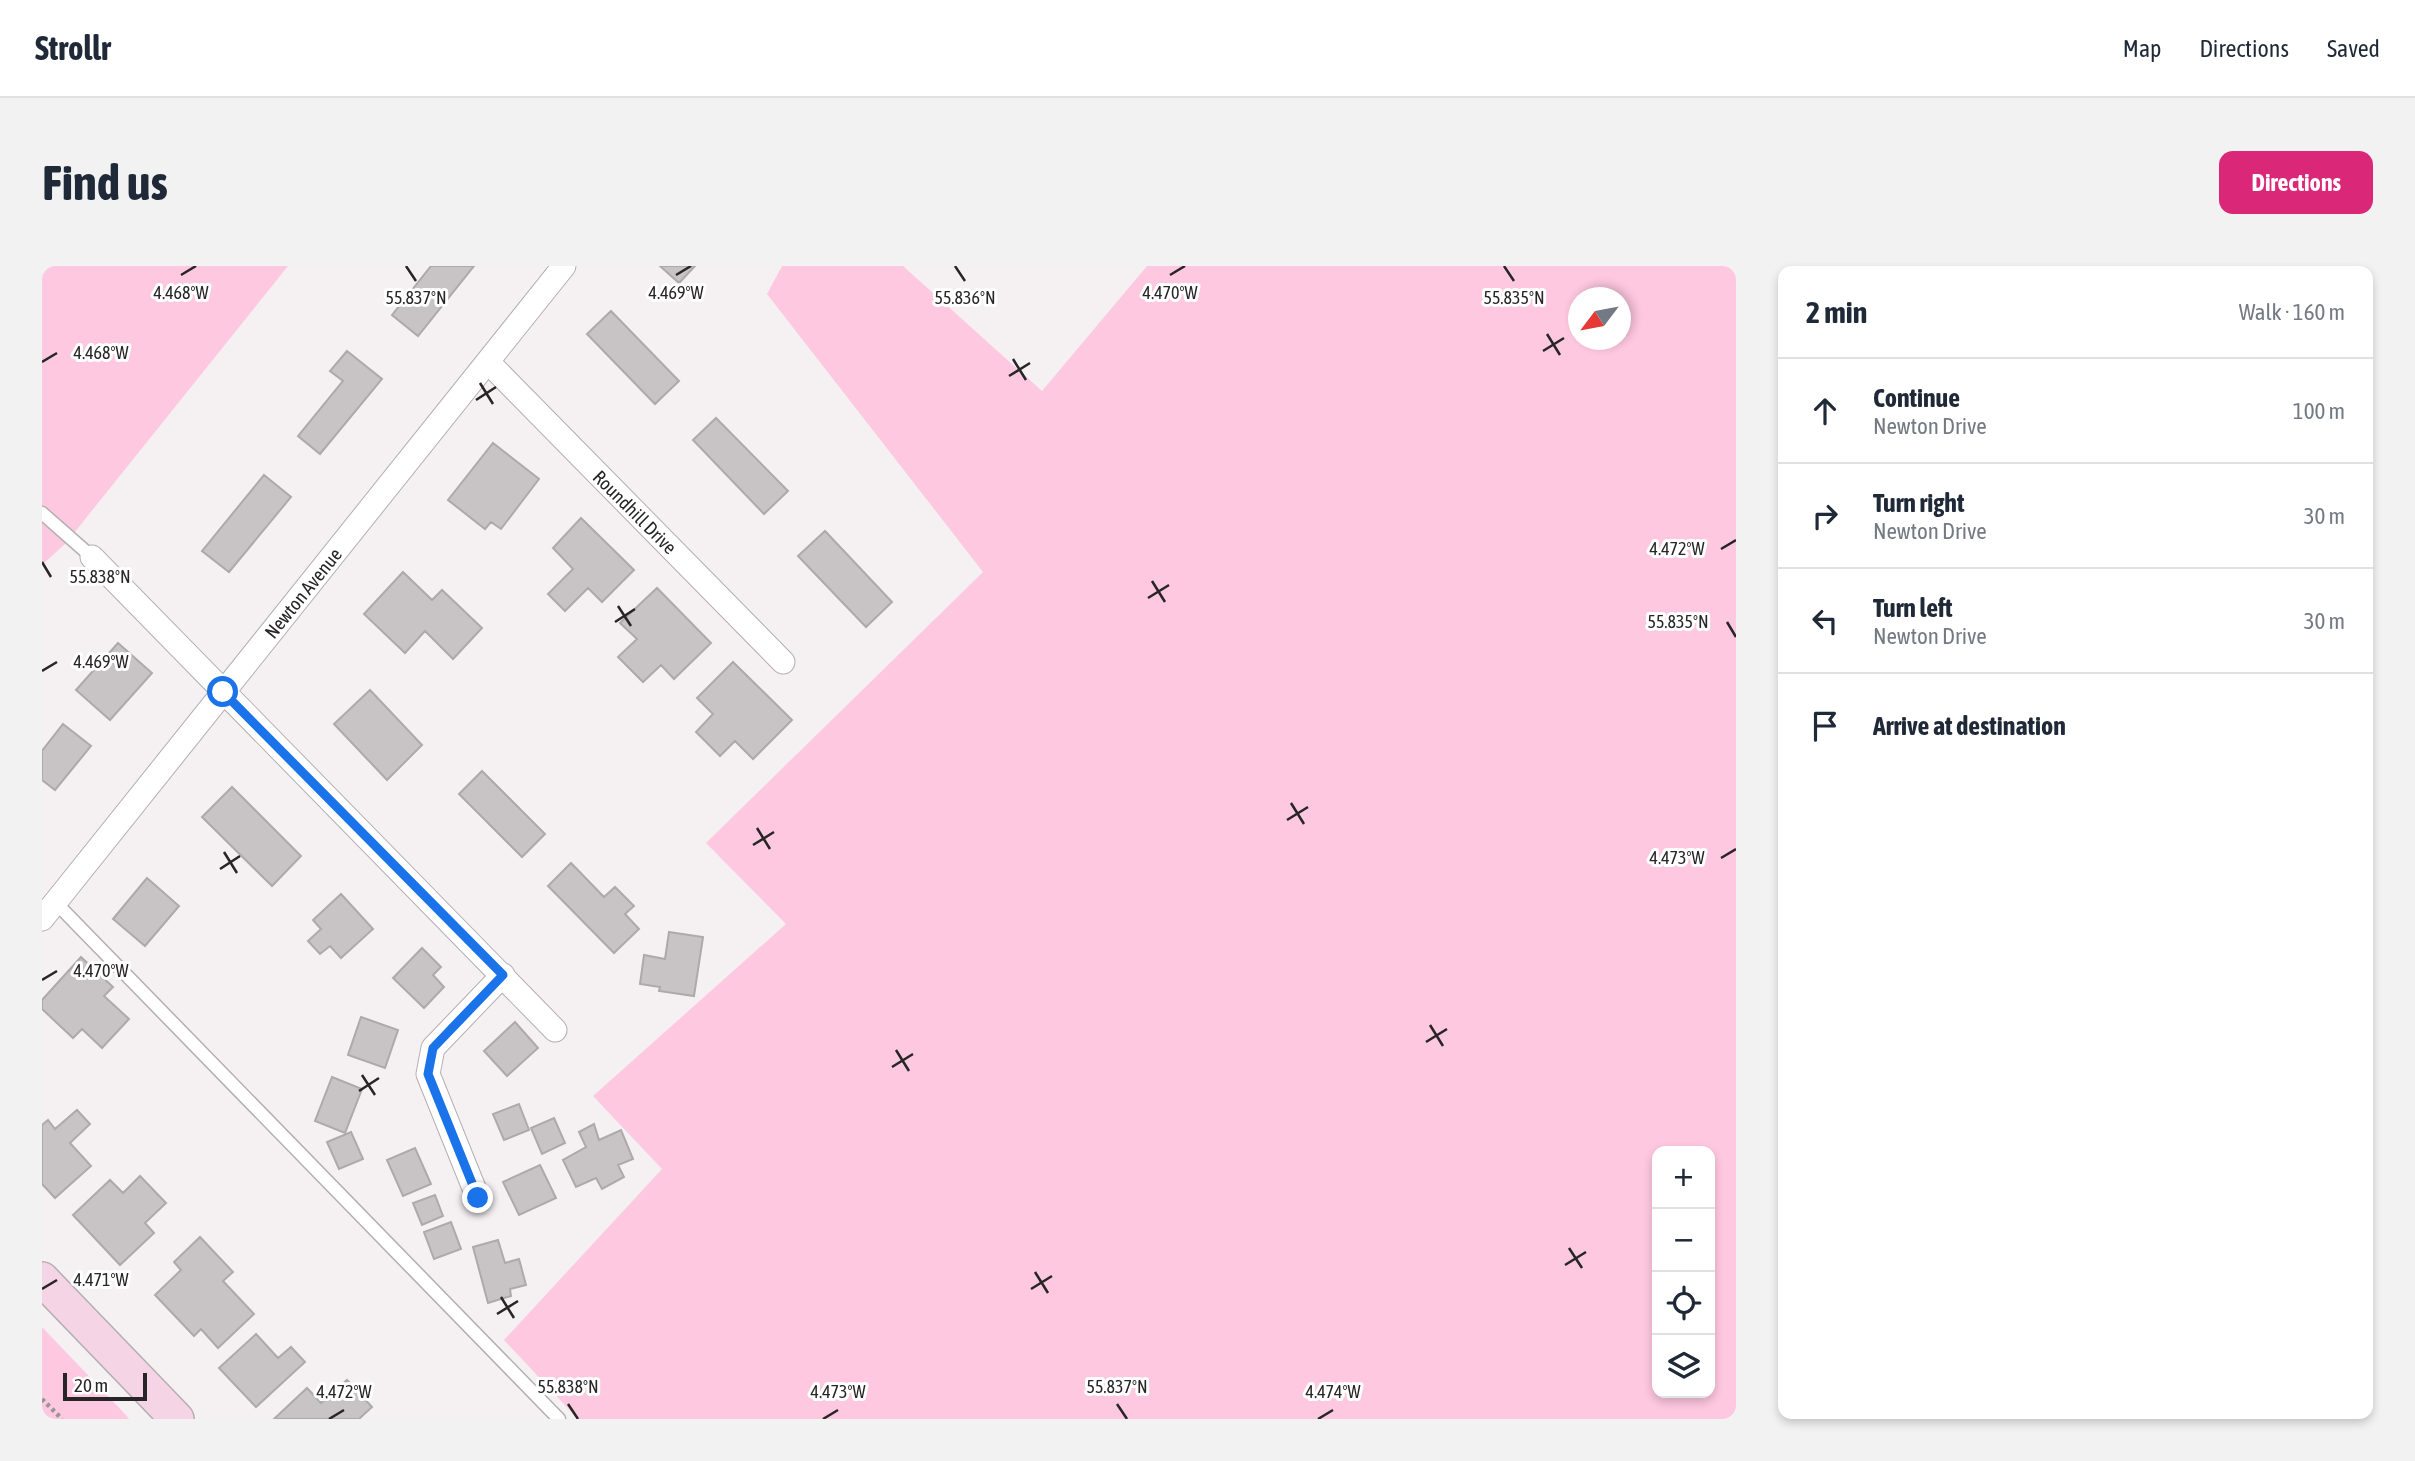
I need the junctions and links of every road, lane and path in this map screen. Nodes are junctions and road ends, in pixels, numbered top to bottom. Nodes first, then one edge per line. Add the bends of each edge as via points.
1 (564, 266) edge
2 (488, 362) junction
3 (42, 513) edge
4 (92, 557) joint
5 (783, 662) dead end
6 (223, 692) junction
7 (49, 911) edge
8 (503, 975) junction
9 (555, 1030) dead end
10 (478, 1198) dead end
11 (42, 1279) edge
12 (42, 1399) edge
13 (62, 1419) edge
14 (177, 1419) edge
15 (559, 1419) edge

1 - 2 street, Newton Avenue
2 - 5 street, Roundhill Drive
2 - 6 street, Newton Avenue
3 - 4 lane
4 - 6 street
6 - 7 street, Newton Avenue
6 - 8 street
7 - 15 lane
8 - 9 street
8 - 10 street via 433,1048 428,1074
11 - 14 main road
12 - 13 path

